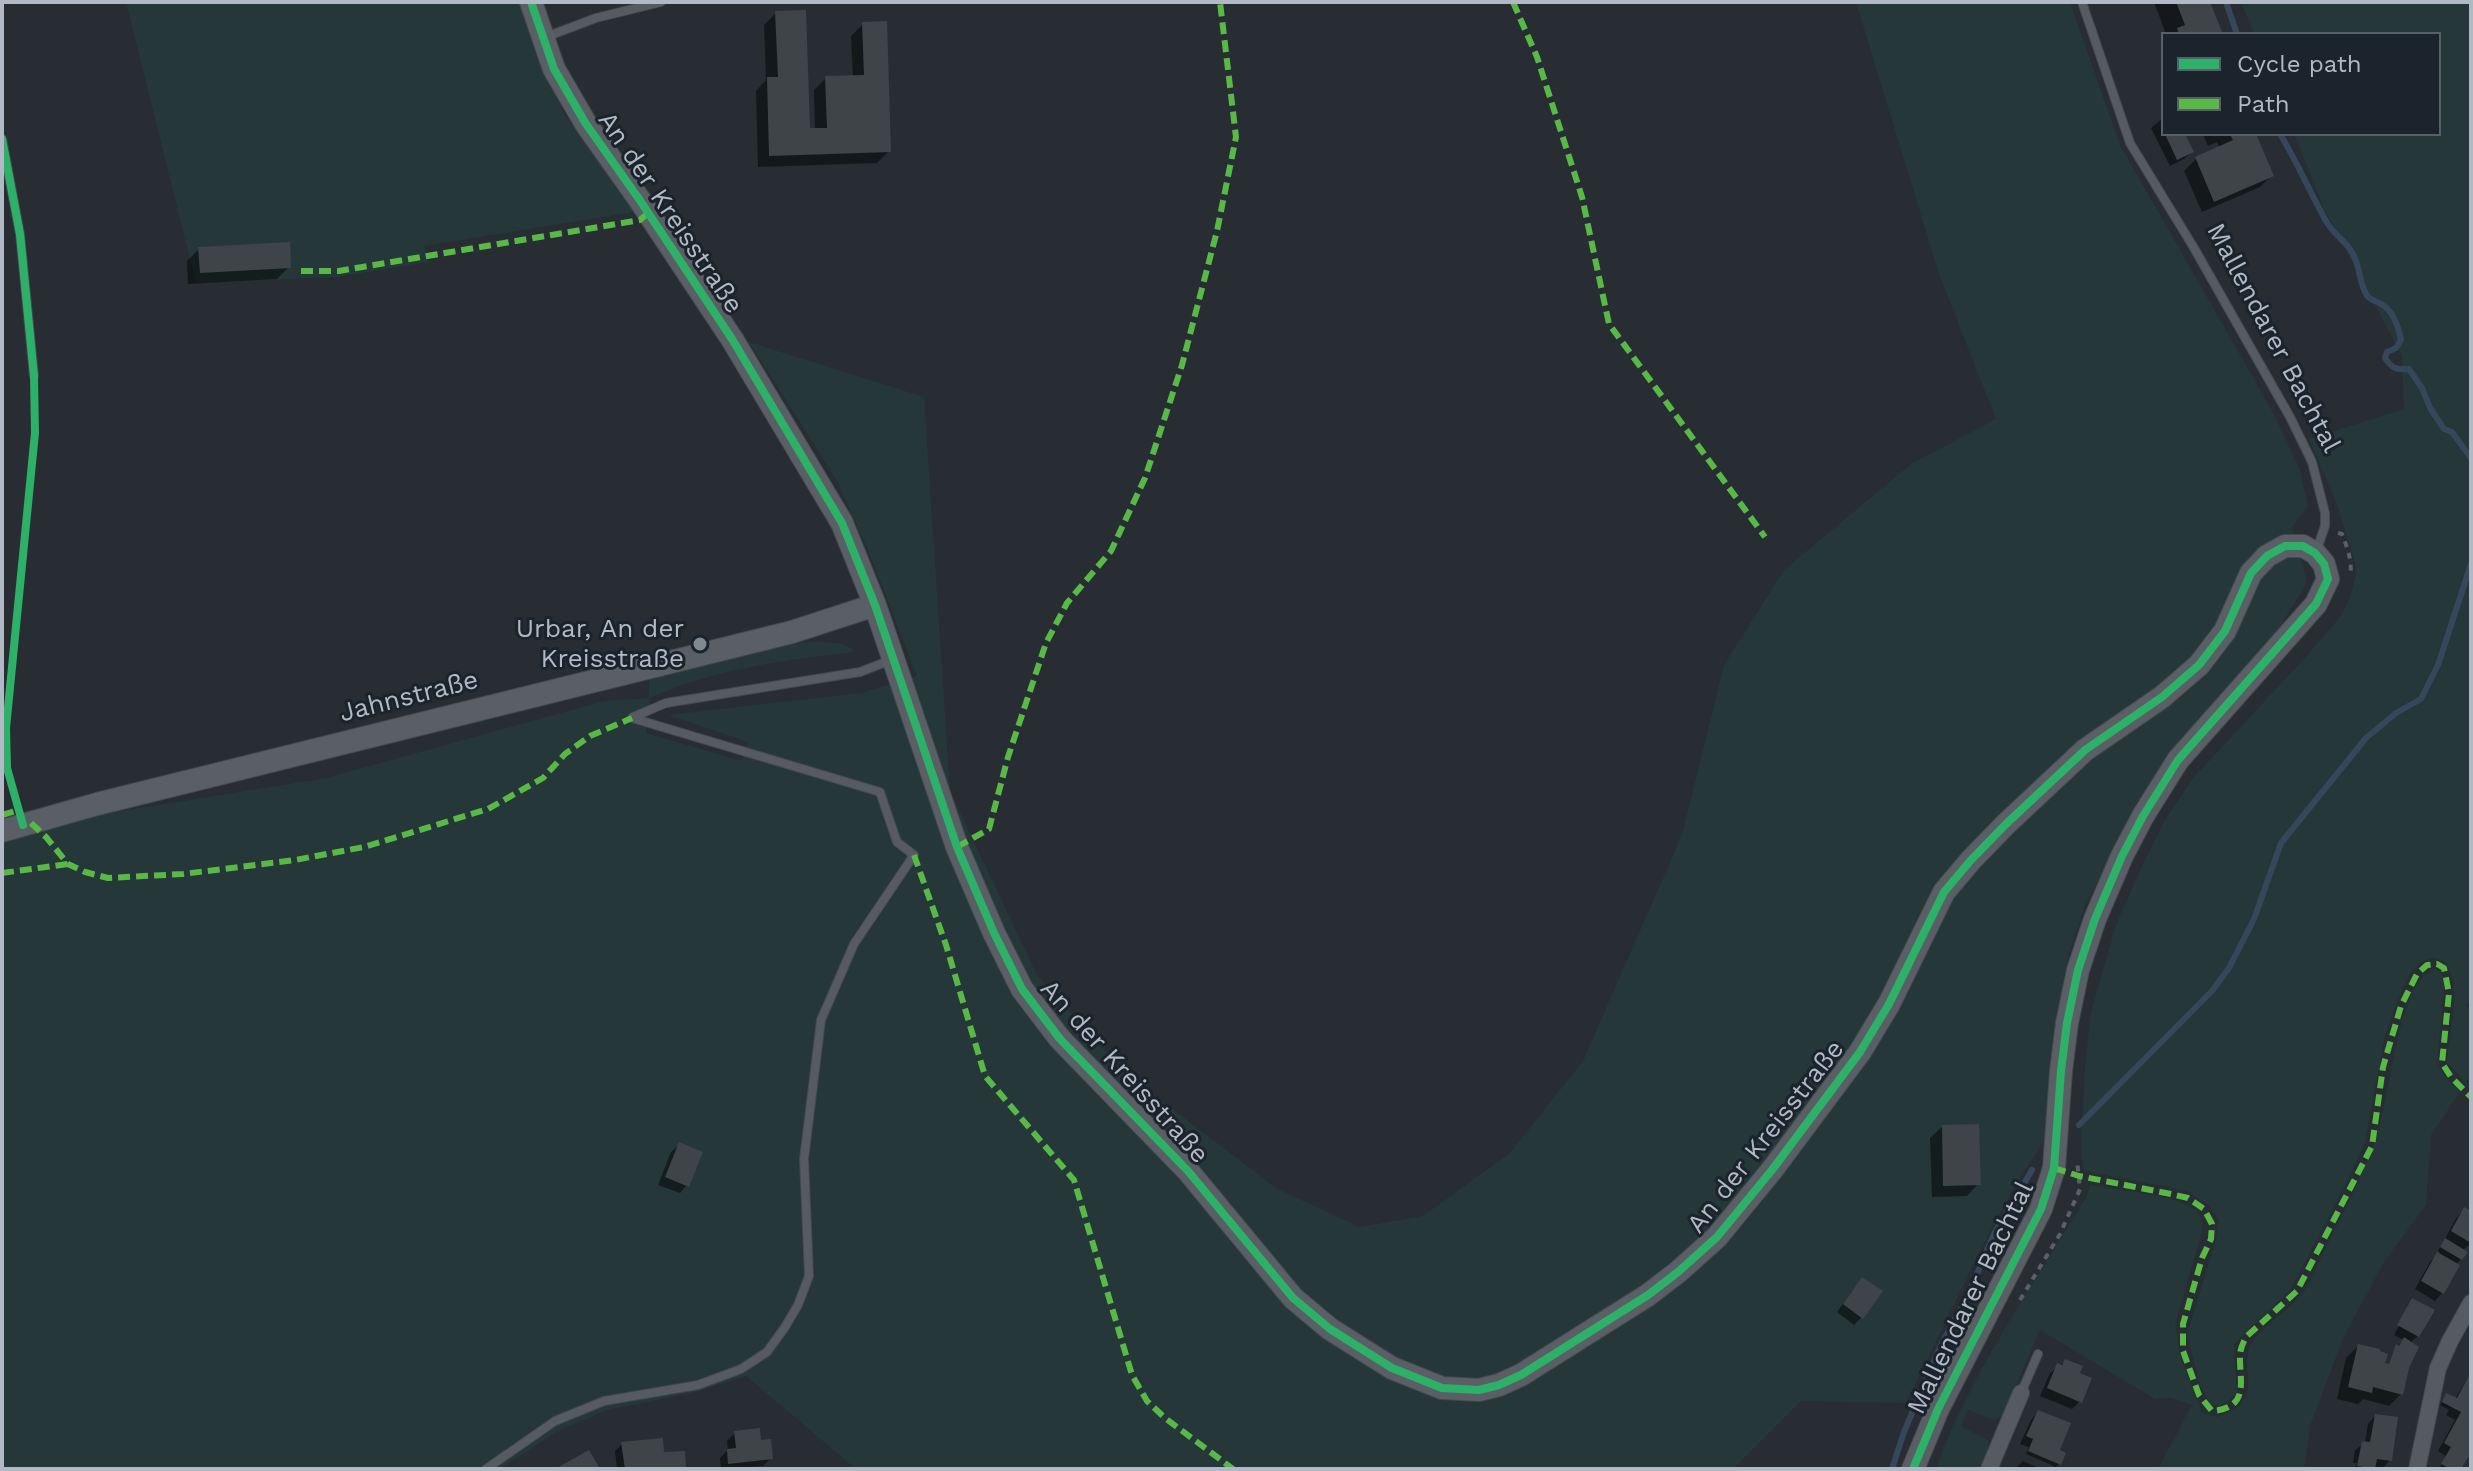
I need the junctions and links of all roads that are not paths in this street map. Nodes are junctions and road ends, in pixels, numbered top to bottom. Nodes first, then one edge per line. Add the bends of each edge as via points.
1 (531, 2) edge
2 (661, 2) edge
3 (2082, 2) edge
4 (542, 38) junction
5 (2, 139) edge
6 (34, 376) dead end
7 (2315, 553) junction
8 (875, 605) junction
9 (894, 659) junction
10 (2, 831) edge
11 (2471, 1303) edge
12 (2038, 1354) dead end
13 (2021, 1393) joint
14 (486, 1469) edge
15 (1913, 1469) edge
16 (1989, 1469) edge
17 (2417, 1469) edge

1 - 4 street, An der Kreisstraße
2 - 4 lane
3 - 7 lane, Mallendarer Bachtal via 2130,143 2312,462 2325,526
4 - 8 street, An der Kreisstraße via 586,124 732,339 809,465 842,523
5 - 6 lane via 20,234
7 - 9 street, An der Kreisstraße via 2303,546 2285,546 2267,556 2251,573 2225,631 2199,665 2085,750 1971,860 1944,892 1860,1052 1717,1237 1648,1295 1563,1351 1479,1390 1442,1388 1392,1368 1318,1319 1293,1298 1188,1171 1060,1039 1022,989 994,933 957,847
7 - 15 street, Mallendarer Bachtal via 2328,579 2316,604 2178,760 2122,856 2078,970 2062,1059 2054,1168 2041,1209 1938,1409
8 - 9 street, An der Kreisstraße
8 - 10 street, Jahnstraße via 792,632
9 - 14 lane via 860,672 666,703 632,718 880,792 897,842 914,855 854,944 821,1020 804,1159 809,1276 798,1305 767,1352 741,1369 698,1385 604,1401 555,1421
11 - 17 street via 2438,1368
12 - 13 lane
13 - 16 street

